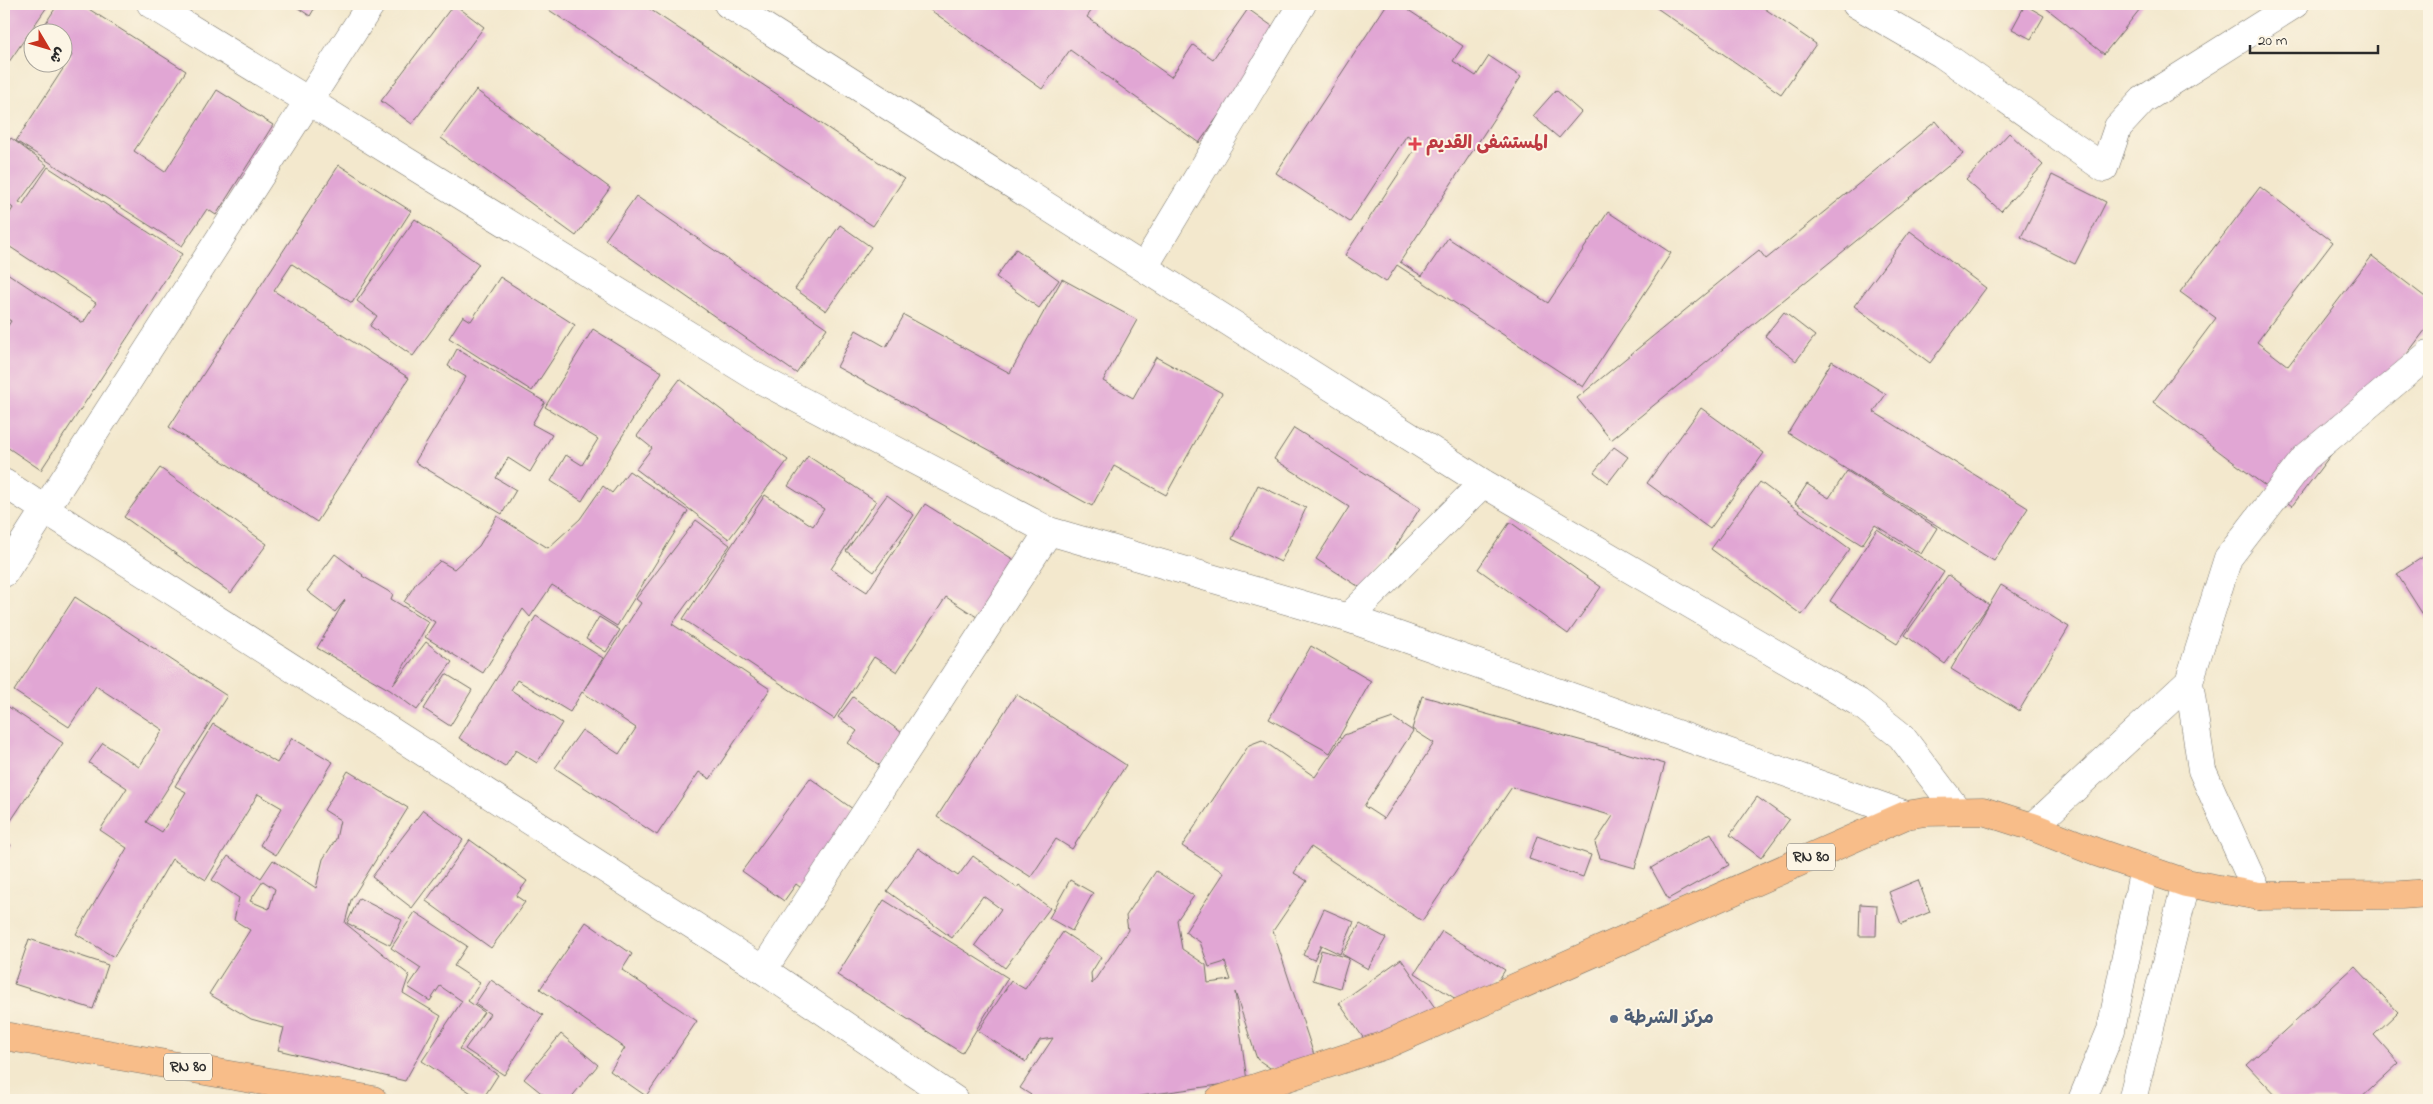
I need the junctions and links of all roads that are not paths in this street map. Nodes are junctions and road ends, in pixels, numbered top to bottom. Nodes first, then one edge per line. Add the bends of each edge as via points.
1 (151, 4) edge
2 (371, 4) edge
3 (728, 4) edge
4 (1302, 4) edge
5 (1856, 4) edge
6 (2295, 4) edge
7 (309, 102) junction
8 (1144, 267) junction
9 (2429, 354) edge
10 (4, 483) edge
11 (1483, 483) junction
12 (45, 508) junction
13 (1049, 531) junction
14 (4, 573) edge
15 (1348, 618) junction
16 (2189, 682) junction
17 (1957, 810) junction
18 (1906, 815) junction
19 (2033, 827) junction
20 (2144, 868) junction
21 (2186, 883) junction
22 (2429, 893) edge
23 (2259, 896) junction
24 (762, 970) junction
25 (4, 1036) edge
26 (373, 1100) edge
27 (955, 1100) edge
28 (1219, 1100) edge
29 (2082, 1100) edge
30 (2132, 1100) edge

1 - 7 street
2 - 7 street
3 - 8 street
4 - 8 street
5 - 6 street via 1942,54 2104,168 2118,127 2143,100
7 - 12 street
7 - 13 street via 758,378
8 - 11 street
9 - 16 street via 2305,458 2228,558
10 - 12 street
11 - 15 street
11 - 17 street via 1858,702 1901,736
12 - 14 street
12 - 24 street
13 - 15 street
13 - 24 street
15 - 18 street
16 - 19 street
16 - 23 street via 2202,770
17 - 18 main road, RN 80
17 - 19 main road, RN 80 via 1983,811
18 - 28 main road, RN 80 via 1385,1045
19 - 20 main road, RN 80
20 - 21 main road, RN 80
20 - 29 street via 2111,1030
21 - 23 main road, RN 80
21 - 30 street
22 - 23 main road, RN 80
24 - 27 street
25 - 26 main road, RN 80

